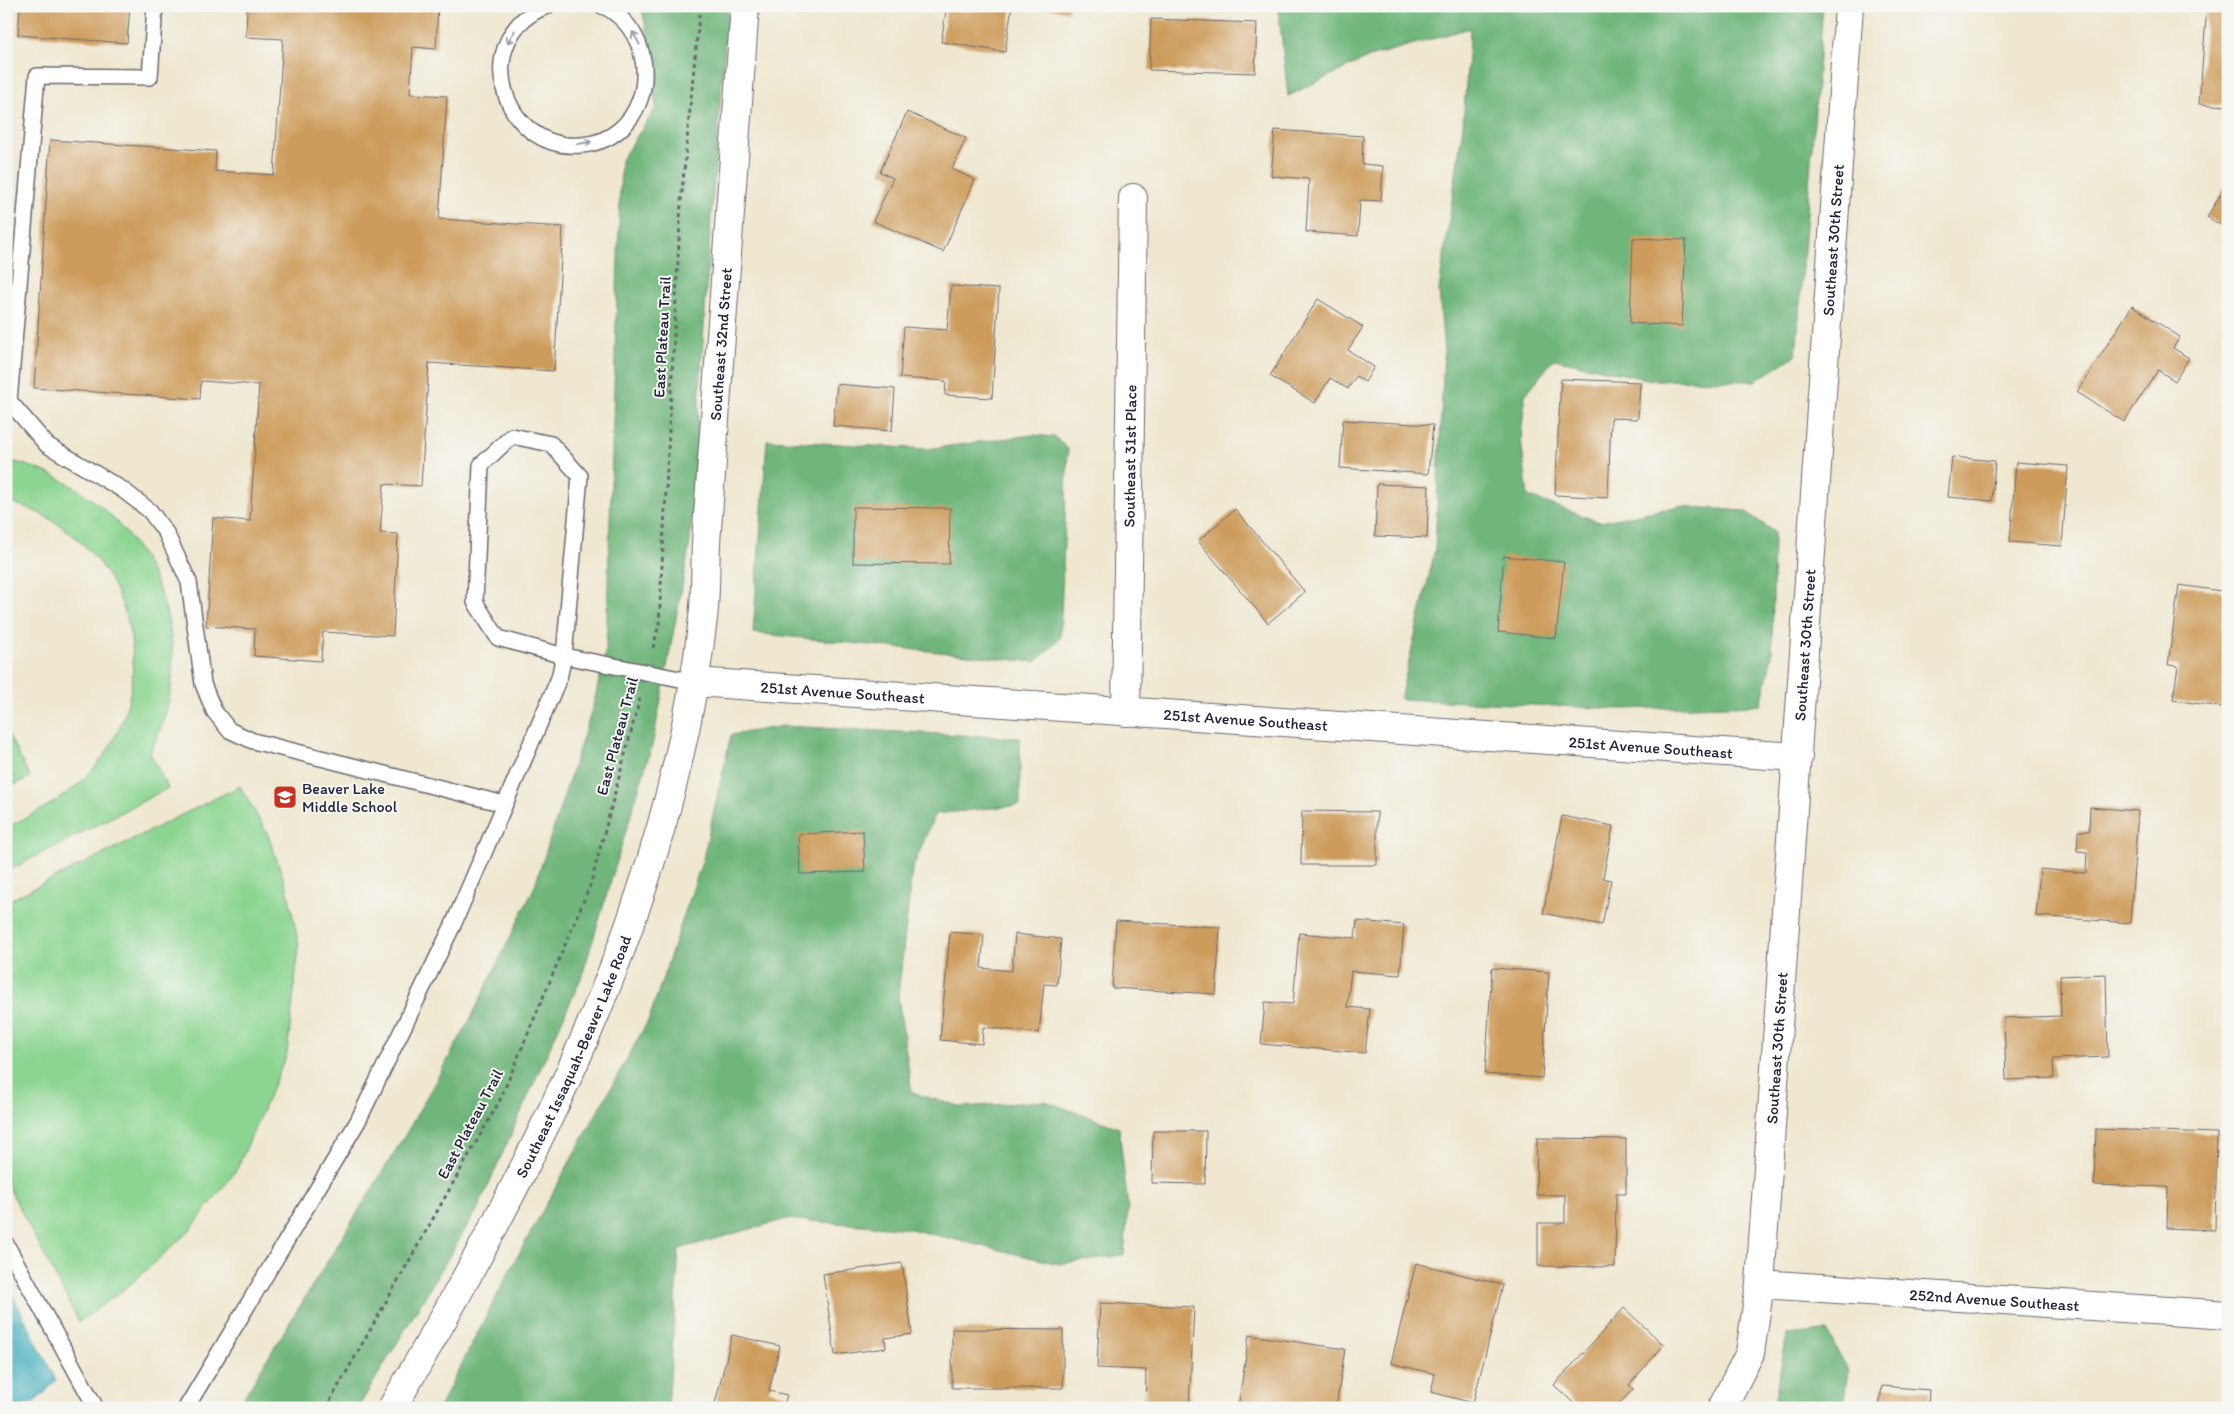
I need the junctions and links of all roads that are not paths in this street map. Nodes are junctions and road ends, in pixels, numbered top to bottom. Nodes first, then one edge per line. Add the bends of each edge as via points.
1 (155, 6) edge
2 (547, 6) edge
3 (602, 6) edge
4 (746, 6) edge
5 (1849, 6) edge
6 (1133, 198) dead end
7 (564, 656) junction
8 (695, 682) junction
9 (1126, 712) junction
10 (1798, 757) junction
11 (504, 804) junction
12 (6, 1244) edge
13 (1760, 1284) junction
14 (2228, 1314) edge
15 (96, 1408) edge
16 (186, 1408) edge
17 (392, 1408) edge
18 (1722, 1408) edge

1 - 11 lane via 150,77 38,76 9,401 47,445 123,490 150,511 166,534 189,582 203,684 214,711 229,730 253,741
2 -> 3 lane via 518,26 505,48 501,72 505,97 518,119 536,135 560,144 583,145 605,139 624,125 638,107 645,85 645,62 638,40 624,21
4 - 8 street, Southeast 32nd Street via 706,543 704,615
5 - 10 street, Southeast 30th Street
6 - 9 street, Southeast 31st Place
7 - 7 lane via 580,476 551,444 512,436 481,465 475,602 498,638
7 - 8 lane
7 - 11 lane via 558,678
8 - 9 street, 251st Avenue Southeast
8 - 17 street, Southeast Issaquah-Beaver Lake Road via 670,794 638,903 588,1034 536,1147 470,1274
9 - 10 street, 251st Avenue Southeast
10 - 13 street, Southeast 30th Street
11 - 16 lane via 453,925 358,1121
12 - 15 lane
13 - 14 street, 252nd Avenue Southeast
13 - 18 street, Southeast 30th Street via 1750,1353

